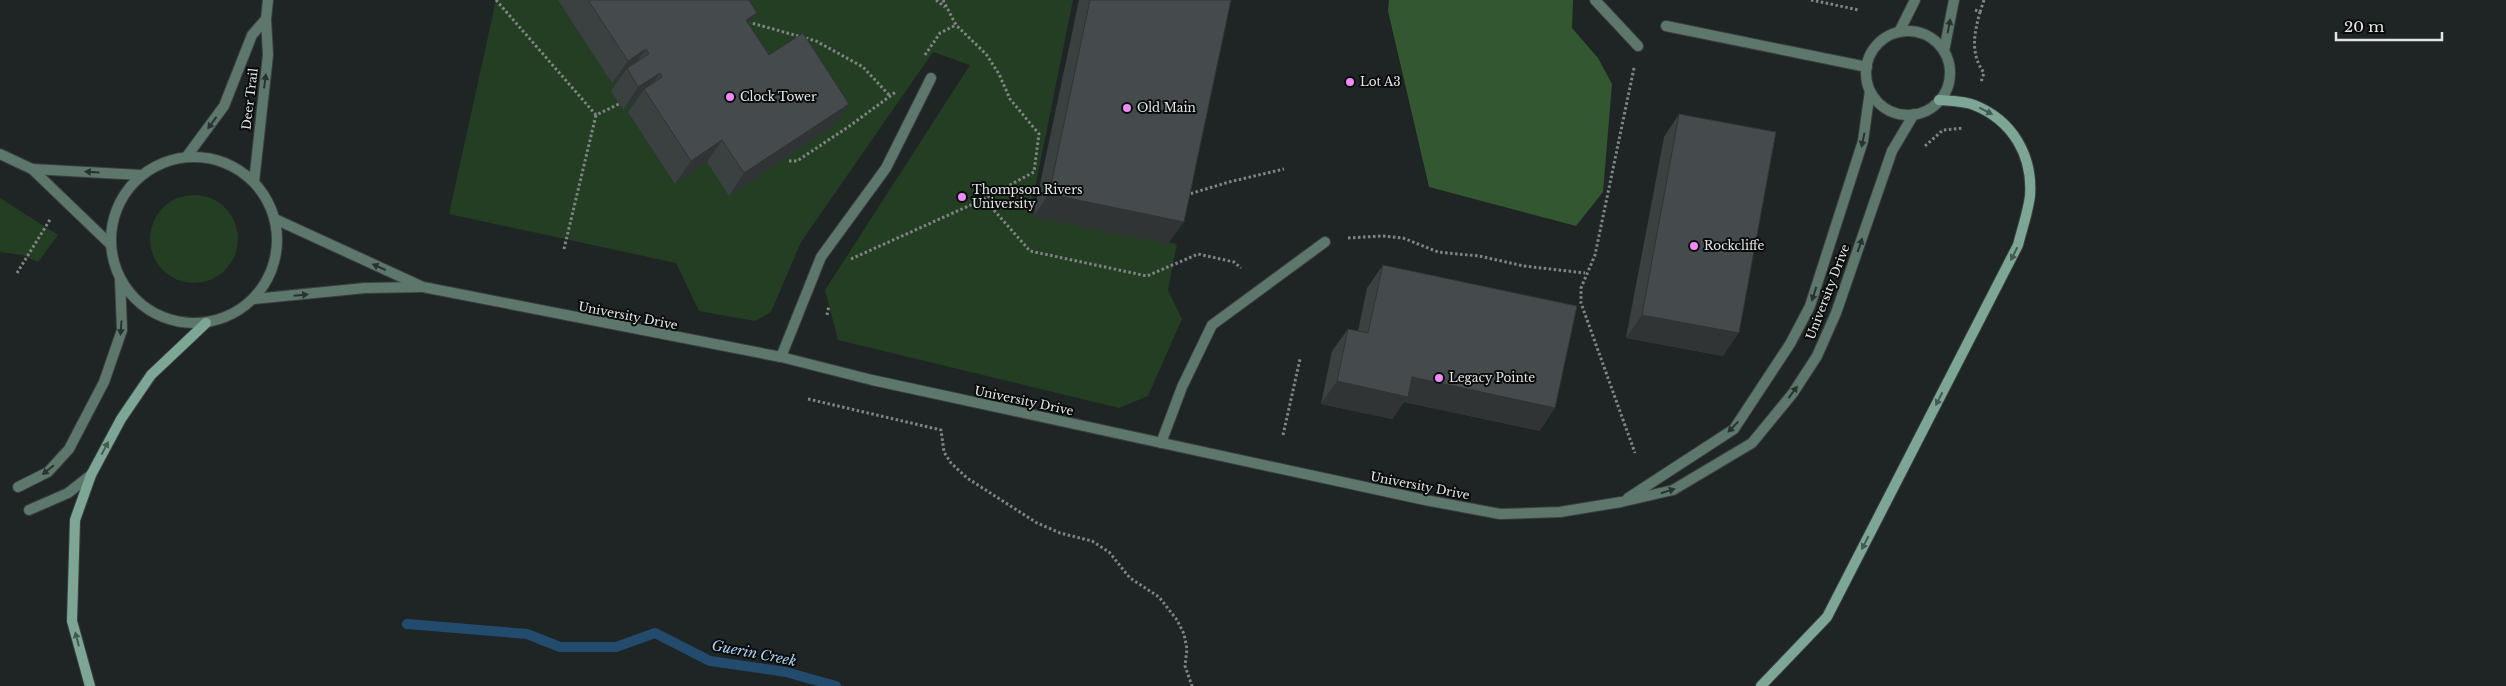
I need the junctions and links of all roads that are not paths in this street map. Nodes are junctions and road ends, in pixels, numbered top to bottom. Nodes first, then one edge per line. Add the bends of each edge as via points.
1 (268, 0) edge
2 (1595, 0) edge
3 (1916, 0) edge
4 (1954, 0) edge
5 (266, 19) junction
6 (1666, 26) dead end
7 (1899, 32) junction
8 (1638, 46) road end
9 (1944, 51) junction
10 (1867, 67) junction
11 (931, 78) dead end
12 (1870, 92) junction
13 (1939, 100) junction
14 (1914, 114) junction
15 (0, 154) edge
16 (187, 156) junction
17 (32, 169) junction
18 (141, 175) junction
19 (254, 182) junction
20 (275, 219) junction
21 (1325, 242) road end
22 (110, 244) junction
23 (120, 279) junction
24 (423, 287) junction
25 (253, 299) junction
26 (206, 322) junction
27 (781, 357) junction
28 (1161, 443) junction
29 (91, 475) junction
30 (18, 487) dead end
31 (1621, 502) junction
32 (28, 510) dead end
33 (90, 686) edge
34 (1761, 686) edge

1 - 5 street, Deer Trail
2 - 8 street
3 - 7 street
9 -> 4 street
5 -> 16 street, Deer Trail via 252,35 224,106
19 -> 5 street, Deer Trail via 268,55
6 - 10 street
7 - 9 street via 1924,35
7 - 10 street via 1876,45
9 - 13 street via 1949,77
10 - 12 street via 1866,81
11 - 27 street via 886,168 821,257
12 - 14 street via 1890,111
12 -> 31 street, University Drive via 1863,141 1810,306 1790,344 1734,429
13 - 14 street via 1928,110
13 -> 34 main road via 1972,104 1995,116 2016,135 2029,166 2030,197 2018,245 1827,617
31 -> 14 street, University Drive via 1673,490 1752,443 1793,393 1829,330 1892,151
15 - 17 street
16 - 18 street via 158,164
16 - 19 street via 208,157 235,167
18 -> 17 street
17 - 22 street
18 - 22 street via 121,199 113,220
19 - 20 street via 267,199
24 -> 20 street, University Drive
20 - 25 street via 276,252 269,276
21 - 28 street via 1212,325 1182,387
22 - 23 street
23 - 26 street via 133,297 161,317 184,323
23 -> 30 street via 122,330 104,382 69,449 48,472
25 -> 24 street, University Drive via 365,288
24 - 27 street, University Drive
25 - 26 street via 232,314
29 -> 26 main road via 121,419 151,374
27 - 28 street, University Drive
28 - 31 street, University Drive via 1500,514 1560,512
29 - 32 street via 68,493
33 -> 29 main road via 72,621 75,520

